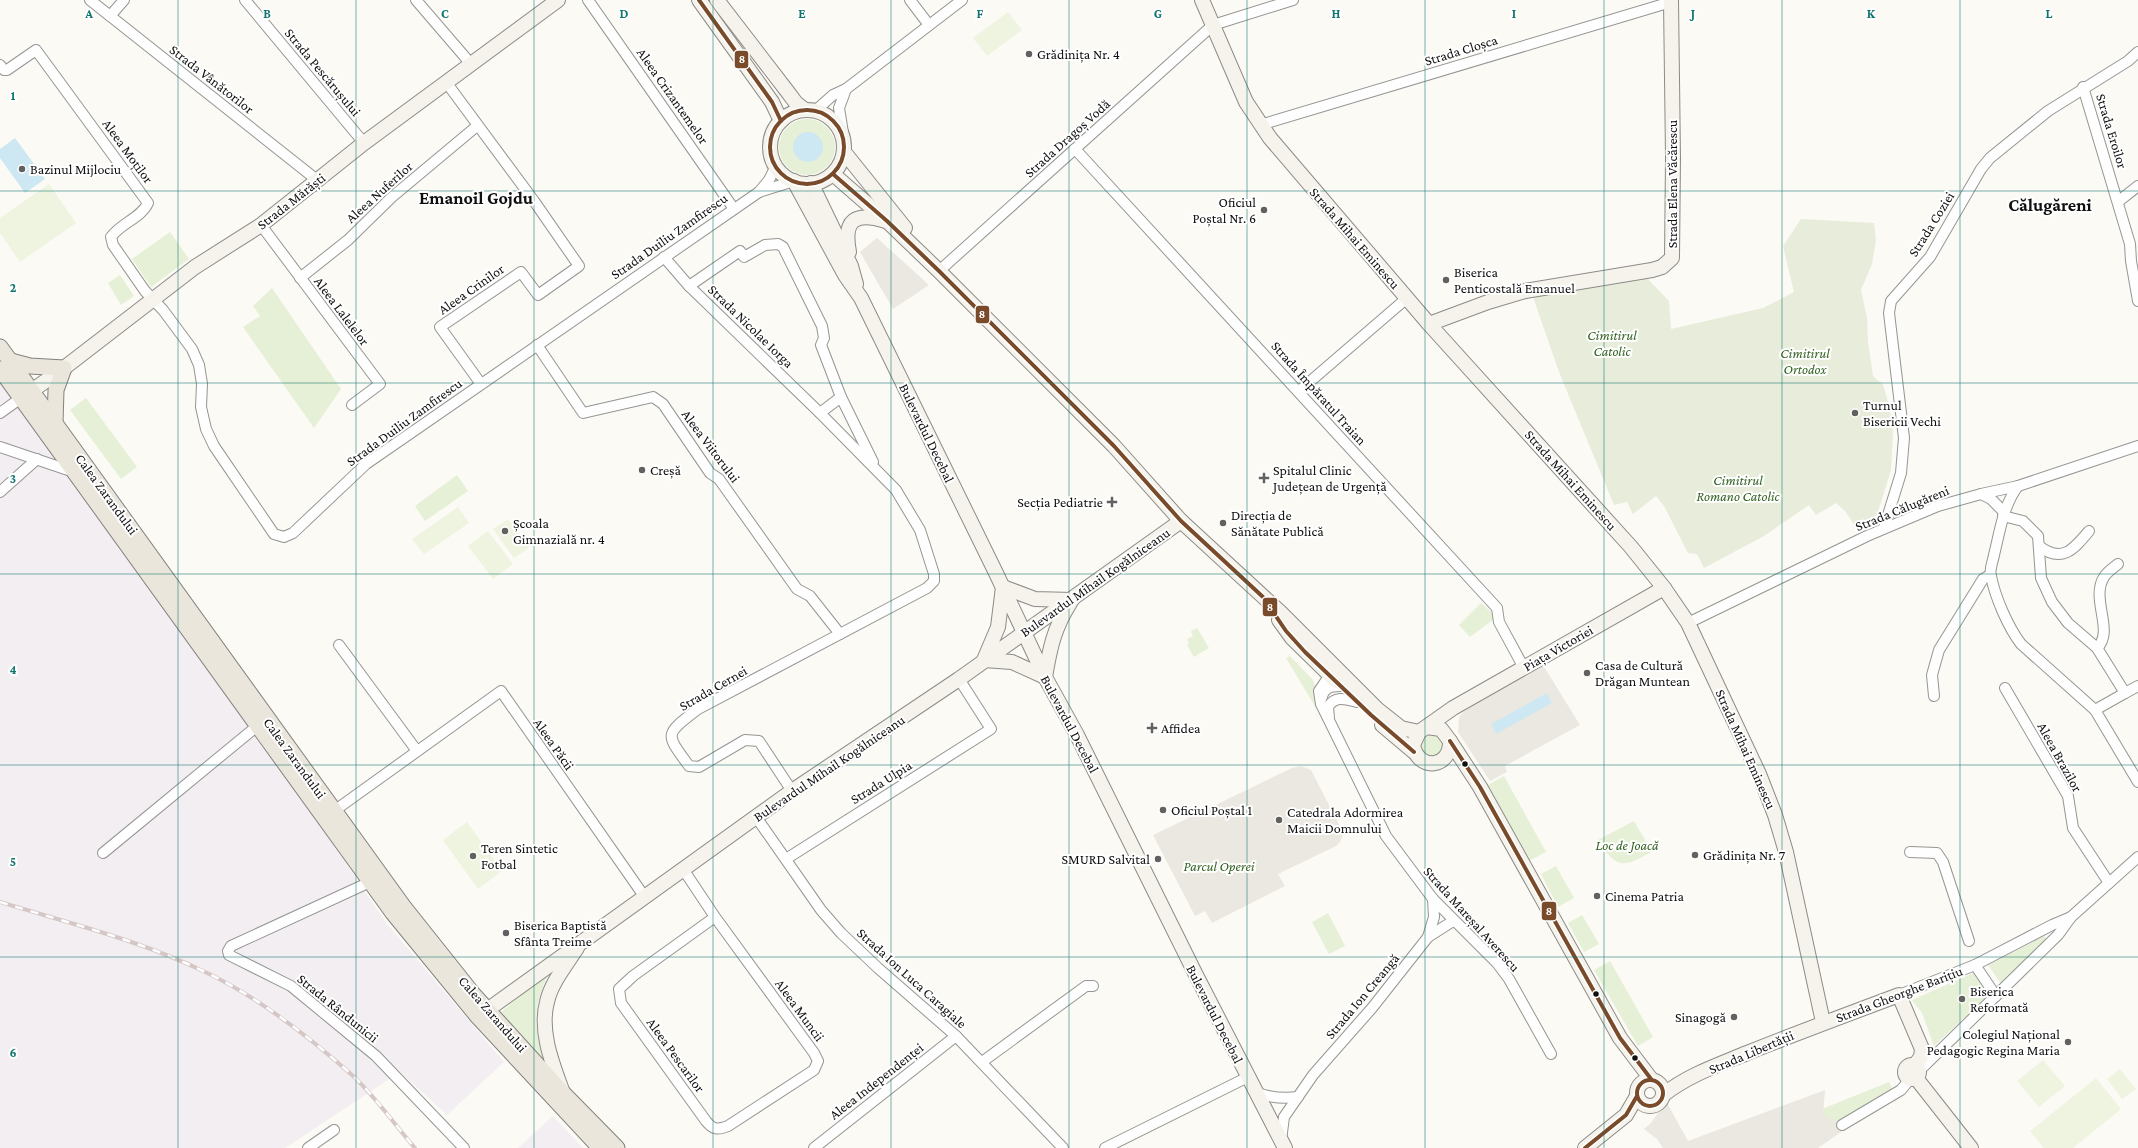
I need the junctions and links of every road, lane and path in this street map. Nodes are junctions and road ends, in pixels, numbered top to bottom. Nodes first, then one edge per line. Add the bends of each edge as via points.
1 (90, 0) edge
2 (124, 0) edge
3 (245, 0) edge
4 (416, 0) edge
5 (558, 0) edge
6 (588, 0) edge
7 (699, 0) edge
8 (717, 0) edge
9 (910, 0) edge
10 (962, 0) edge
11 (1202, 0) edge
12 (1293, 0) edge
13 (1671, 1) edge
14 (110, 16) junction
15 (929, 25) junction
16 (1213, 25) junction
17 (2138, 52) edge
18 (471, 64) junction
19 (0, 65) edge
20 (446, 82) junction
21 (2083, 87) junction
22 (846, 89) junction
23 (810, 110) junction
24 (781, 121) junction
25 (1260, 125) junction
26 (477, 126) junction
27 (364, 143) junction
28 (844, 146) junction
29 (1075, 149) junction
30 (776, 166) junction
31 (832, 174) junction
32 (317, 180) junction
33 (794, 181) junction
34 (812, 183) junction
35 (2138, 186) edge
36 (759, 192) junction
37 (2119, 201) junction
38 (734, 209) junction
39 (887, 221) junction
40 (261, 225) junction
41 (2134, 241) edge
42 (664, 257) junction
43 (851, 266) junction
44 (939, 271) junction
45 (300, 278) junction
46 (690, 286) junction
47 (860, 298) junction
48 (1407, 298) junction
49 (152, 300) junction
50 (2138, 301) edge
51 (1429, 324) junction
52 (537, 345) junction
53 (0, 347) edge
54 (5, 365) edge
55 (64, 368) junction
56 (481, 384) junction
57 (1299, 391) junction
58 (26, 394) junction
59 (841, 397) junction
60 (352, 405) dead end
61 (820, 412) junction
62 (0, 413) edge
63 (55, 423) junction
64 (2138, 446) edge
65 (0, 447) edge
66 (37, 459) junction
67 (878, 471) junction
68 (76, 473) junction
69 (2018, 486) junction
70 (0, 492) edge
71 (1981, 494) junction
72 (2004, 514) junction
73 (1181, 521) junction
74 (1884, 528) junction
75 (2088, 531) dead end
76 (2039, 546) junction
77 (2118, 564) dead end
78 (1990, 575) junction
79 (1003, 587) junction
80 (927, 588) joint
81 (1664, 588) junction
82 (1263, 597) junction
83 (1072, 600) junction
84 (1688, 623) junction
85 (1024, 632) junction
86 (840, 634) junction
87 (339, 645) dead end
88 (2098, 648) junction
89 (984, 660) junction
90 (1524, 668) junction
91 (1330, 675) junction
92 (1045, 677) junction
93 (959, 679) junction
94 (1348, 686) junction
95 (2138, 686) edge
96 (2005, 688) dead end
97 (2125, 693) junction
98 (1934, 696) dead end
99 (1357, 702) junction
100 (1321, 704) junction
101 (1453, 708) junction
102 (2095, 710) junction
103 (1329, 718) junction
104 (262, 722) junction
105 (1422, 730) junction
106 (1449, 738) junction
107 (417, 751) junction
108 (1414, 752) junction
109 (1439, 762) junction
110 (1472, 774) junction
111 (2138, 782) edge
112 (792, 791) junction
113 (334, 811) junction
114 (756, 817) junction
115 (1910, 852) dead end
116 (103, 853) dead end
117 (2138, 857) edge
118 (786, 859) junction
119 (683, 869) junction
120 (370, 882) junction
121 (2109, 883) junction
122 (644, 896) junction
123 (1433, 898) junction
124 (715, 917) junction
125 (2071, 917) junction
126 (1453, 921) junction
127 (1428, 937) junction
128 (581, 941) junction
129 (1969, 941) dead end
130 (1975, 965) junction
131 (1093, 986) dead end
132 (1899, 995) junction
133 (1996, 996) junction
134 (483, 1013) junction
135 (1824, 1022) junction
136 (956, 1036) junction
137 (1551, 1054) dead end
138 (982, 1062) junction
139 (1915, 1073) junction
140 (1248, 1077) junction
141 (1650, 1088) junction
142 (1255, 1092) junction
143 (563, 1093) junction
144 (1298, 1097) junction
145 (1842, 1125) dead end
146 (720, 1129) joint
147 (334, 1130) dead end
148 (1283, 1144) edge
149 (308, 1148) edge
150 (464, 1148) edge
151 (600, 1148) edge
152 (617, 1148) edge
153 (814, 1148) edge
154 (1063, 1148) edge
155 (1105, 1148) edge
156 (1585, 1148) edge
157 (1597, 1148) edge
158 (1971, 1148) edge

1 - 14 street, Strada Vânătorilor
2 - 14 street
3 - 27 street, Strada Pescărușului
4 - 18 street
5 - 18 street, Strada Mărăști
6 - 38 street, Aleea Crizantemelor
7 - 24 street via 772,102
8 - 23 street via 791,97
9 - 15 street
10 - 15 street
11 - 16 street, Strada Mihai Eminescu
12 - 16 street
13 - 25 street, Strada Cloșca
13 - 51 street, Strada Elena Văcărescu via 1672,258 1662,267 1652,270 1514,294
14 - 32 street, Strada Vânătorilor
15 - 22 street
16 - 25 street, Strada Mihai Eminescu via 1246,102
16 - 29 street, Strada Dragoș Vodă
17 - 21 street, Strada Coziei via 2128,61
18 - 20 street, Strada Mărăști
19 - 49 street, Aleea Moților via 7,70 36,50 148,203 142,212 115,230 111,237 112,246
20 - 26 street, Aleea Crinilor
20 - 27 street, Strada Mărăști
21 - 37 street, Strada Eroilor
21 - 74 street, Strada Coziei via 2048,111 1986,164 1930,257 1891,301 1889,314 1904,457
22 - 23 street
22 - 28 street via 839,108
23 - 24 street via 789,115
23 - 28 street via 833,120
24 - 30 street via 774,132 771,145
25 - 48 street, Strada Mihai Eminescu
26 - 45 street, Aleea Nuferilor via 392,197 348,240
26 - 56 street, Aleea Crinilor via 579,266 538,295 521,272 440,328
27 - 32 street, Strada Mărăști
28 - 31 street via 838,168
28 - 44 street
29 - 44 street, Strada Dragoș Vodă
29 - 57 street, Strada Împăratul Traian
30 - 33 street
30 - 36 street
31 - 34 street
31 - 39 street
32 - 40 street, Strada Mărăști
33 - 34 street
33 - 36 street
33 - 47 street, Bulevardul Decebal
34 - 43 street, Bulevardul Decebal
35 - 37 street
36 - 38 street, Strada Duiliu Zamfirescu
37 - 41 street, Strada Eroilor
38 - 42 street, Strada Duiliu Zamfirescu
39 - 43 street via 865,217 853,221 849,226 846,236
39 - 44 street
40 - 45 street, Aleea Lalelelor
40 - 49 street, Strada Mărăști
41 - 50 street, Strada Eroilor via 2131,261
42 - 46 street, Strada Nicolae Iorga
42 - 52 street, Strada Duiliu Zamfirescu
43 - 47 street, Bulevardul Decebal
44 - 73 street via 1114,446
45 - 60 street, Aleea Lalelelor via 380,384
46 - 59 street via 740,251 744,257 765,245 778,244 787,254 822,326 824,338 821,345
46 - 61 street, Strada Nicolae Iorga
47 - 79 street, Bulevardul Decebal
48 - 51 street, Strada Mihai Eminescu
48 - 57 street
49 - 55 street, Strada Mărăști
49 - 56 street, Strada Duiliu Zamfirescu via 176,327 199,365 202,384 201,406 206,429 214,446 274,534 284,537 293,533 366,464
51 - 81 street, Strada Mihai Eminescu via 1612,525
52 - 56 street, Strada Duiliu Zamfirescu
52 - 86 street, Aleea Viitorului via 583,413 654,397 662,404 797,589 810,596
53 - 54 main road, Calea Zarandului
54 - 55 main road
54 - 58 main road, Calea Zarandului
55 - 58 street, Strada Mărăști
55 - 63 main road via 56,390
57 - 90 street, Strada Împăratul Traian via 1497,608 1500,622
58 - 62 street
58 - 63 main road, Calea Zarandului
58 - 68 main road, Calea Zarandului
59 - 61 street
59 - 67 street
61 - 67 street, Strada Nicolae Iorga
63 - 104 main road, Calea Zarandului
64 - 69 street, Strada Călugăreni
65 - 66 street
66 - 68 street
66 - 70 street
67 - 80 street, Strada Nicolae Iorga via 896,490 920,530 934,574 934,581
68 - 104 main road, Calea Zarandului
69 - 71 street, Strada Călugăreni
69 - 72 street
71 - 72 street via 1991,499
71 - 74 street, Strada Călugăreni via 1938,506
72 - 76 street via 2023,521 2038,536
72 - 78 street
73 - 82 street
73 - 83 street, Bulevardul Mihail Kogălniceanu
74 - 84 street, Strada Călugăreni
75 - 76 street via 2076,546 2063,554 2052,554
76 - 88 street via 2041,578 2052,602 2068,623
77 - 88 street via 2104,577 2098,592 2104,631 2103,643
78 - 98 street via 1983,579 1939,650 1932,675
78 - 102 street via 2013,633 2021,644
79 - 83 street via 1035,598
79 - 85 street, Bulevardul Decebal
79 - 89 street via 998,627
80 - 86 street, Strada Cernei
81 - 84 street, Strada Mihai Eminescu
81 - 90 street, Piața Victoriei
82 - 91 street via 1292,638
82 - 94 street
83 - 85 street, Bulevardul Mihail Kogălniceanu
83 - 92 street via 1058,622
84 - 135 street, Strada Mihai Eminescu via 1759,774 1775,816 1786,852
85 - 89 street, Bulevardul Mihail Kogălniceanu
85 - 92 street, Bulevardul Decebal
86 - 112 street, Strada Cernei via 698,710 677,725 672,733 672,742 689,766 694,767 699,767 745,740 759,741
87 - 107 street
88 - 97 street
89 - 92 street via 1012,662
89 - 93 street, Bulevardul Mihail Kogălniceanu
90 - 101 street, Piața Victoriei
91 - 94 street
91 - 100 street via 1319,691
92 - 140 street, Bulevardul Decebal
93 - 112 street, Bulevardul Mihail Kogălniceanu
93 - 118 street, Strada Ulpia via 991,729
94 - 99 street
94 - 100 street via 1330,686 1323,694
94 - 105 street via 1394,724 1408,731
95 - 97 street
96 - 121 street, Aleea Brazilor via 2068,796 2073,828
97 - 102 street
99 - 103 street via 1342,698 1334,700 1328,707
99 - 108 street
100 - 103 street, Strada Mareșal Averescu
101 - 105 street, Piața Victoriei
101 - 106 street
102 - 111 street
103 - 123 street, Strada Mareșal Averescu via 1336,738 1386,836
104 - 113 main road, Calea Zarandului
104 - 116 street
104 - 120 main road, Calea Zarandului
105 - 106 street via 1441,729
105 - 108 street via 1414,738
106 - 109 street via 1448,753
106 - 110 street
107 - 113 street, Aleea Păcii
107 - 122 street, Aleea Păcii via 501,691
108 - 109 street via 1422,761
109 - 110 street via 1456,766
110 - 141 street
112 - 114 street, Bulevardul Mihail Kogălniceanu
113 - 134 main road, Calea Zarandului
114 - 118 street, Strada Ion Luca Caragiale
114 - 119 street, Bulevardul Mihail Kogălniceanu
115 - 129 street via 1937,853 1943,862
117 - 121 street, Strada Gheorghe Barițiu
118 - 136 street, Strada Ion Luca Caragiale via 821,910 842,933
119 - 122 street, Bulevardul Mihail Kogălniceanu
119 - 124 street, Aleea Muncii
120 - 134 main road, Calea Zarandului
120 - 150 street, Strada Rândunicii via 231,946 229,955 291,986 376,1056
121 - 125 street, Strada Gheorghe Barițiu
122 - 128 street, Bulevardul Mihail Kogălniceanu
123 - 126 street, Strada Mareșal Averescu
123 - 127 street via 1434,917
124 - 146 street, Aleea Pescarilor via 619,989 621,1003 701,1115 710,1126
124 - 146 street, Aleea Muncii via 818,1061 814,1070
125 - 130 street, Strada Gheorghe Barițiu
125 - 133 street, Strada Gheorghe Barițiu via 2058,935
126 - 127 street, Strada Ion Creangă
126 - 137 street, Strada Mareșal Averescu via 1497,963 1509,979
127 - 144 street, Strada Ion Creangă via 1372,1008 1314,1074
128 - 134 street, Bulevardul Mihail Kogălniceanu
128 - 143 street via 553,986 545,1011 549,1048
130 - 132 street, Strada Gheorghe Barițiu
130 - 133 street, Strada Gheorghe Barițiu
131 - 138 street via 1086,986
132 - 135 street, Strada Gheorghe Barițiu
132 - 139 street via 1922,1050
133 - 139 street, Strada Gheorghe Barițiu
134 - 143 main road, Calea Zarandului
134 - 151 main road, Calea Zarandului
135 - 141 street, Strada Libertății via 1678,1083
136 - 138 street, Strada Ion Luca Caragiale
136 - 153 street, Aleea Independenței
138 - 154 street, Strada Ion Luca Caragiale
139 - 145 street, Strada Gheorghe Barițiu via 1902,1090
139 - 158 street
140 - 142 street, Bulevardul Decebal
140 - 155 street
141 - 156 street via 1626,1115
141 - 157 street via 1641,1103 1648,1106
142 - 144 street via 1284,1099
142 - 148 street, Bulevardul Decebal
143 - 152 main road, Calea Zarandului
144 - 148 street, Strada Ion Creangă via 1284,1117
147 - 149 street

